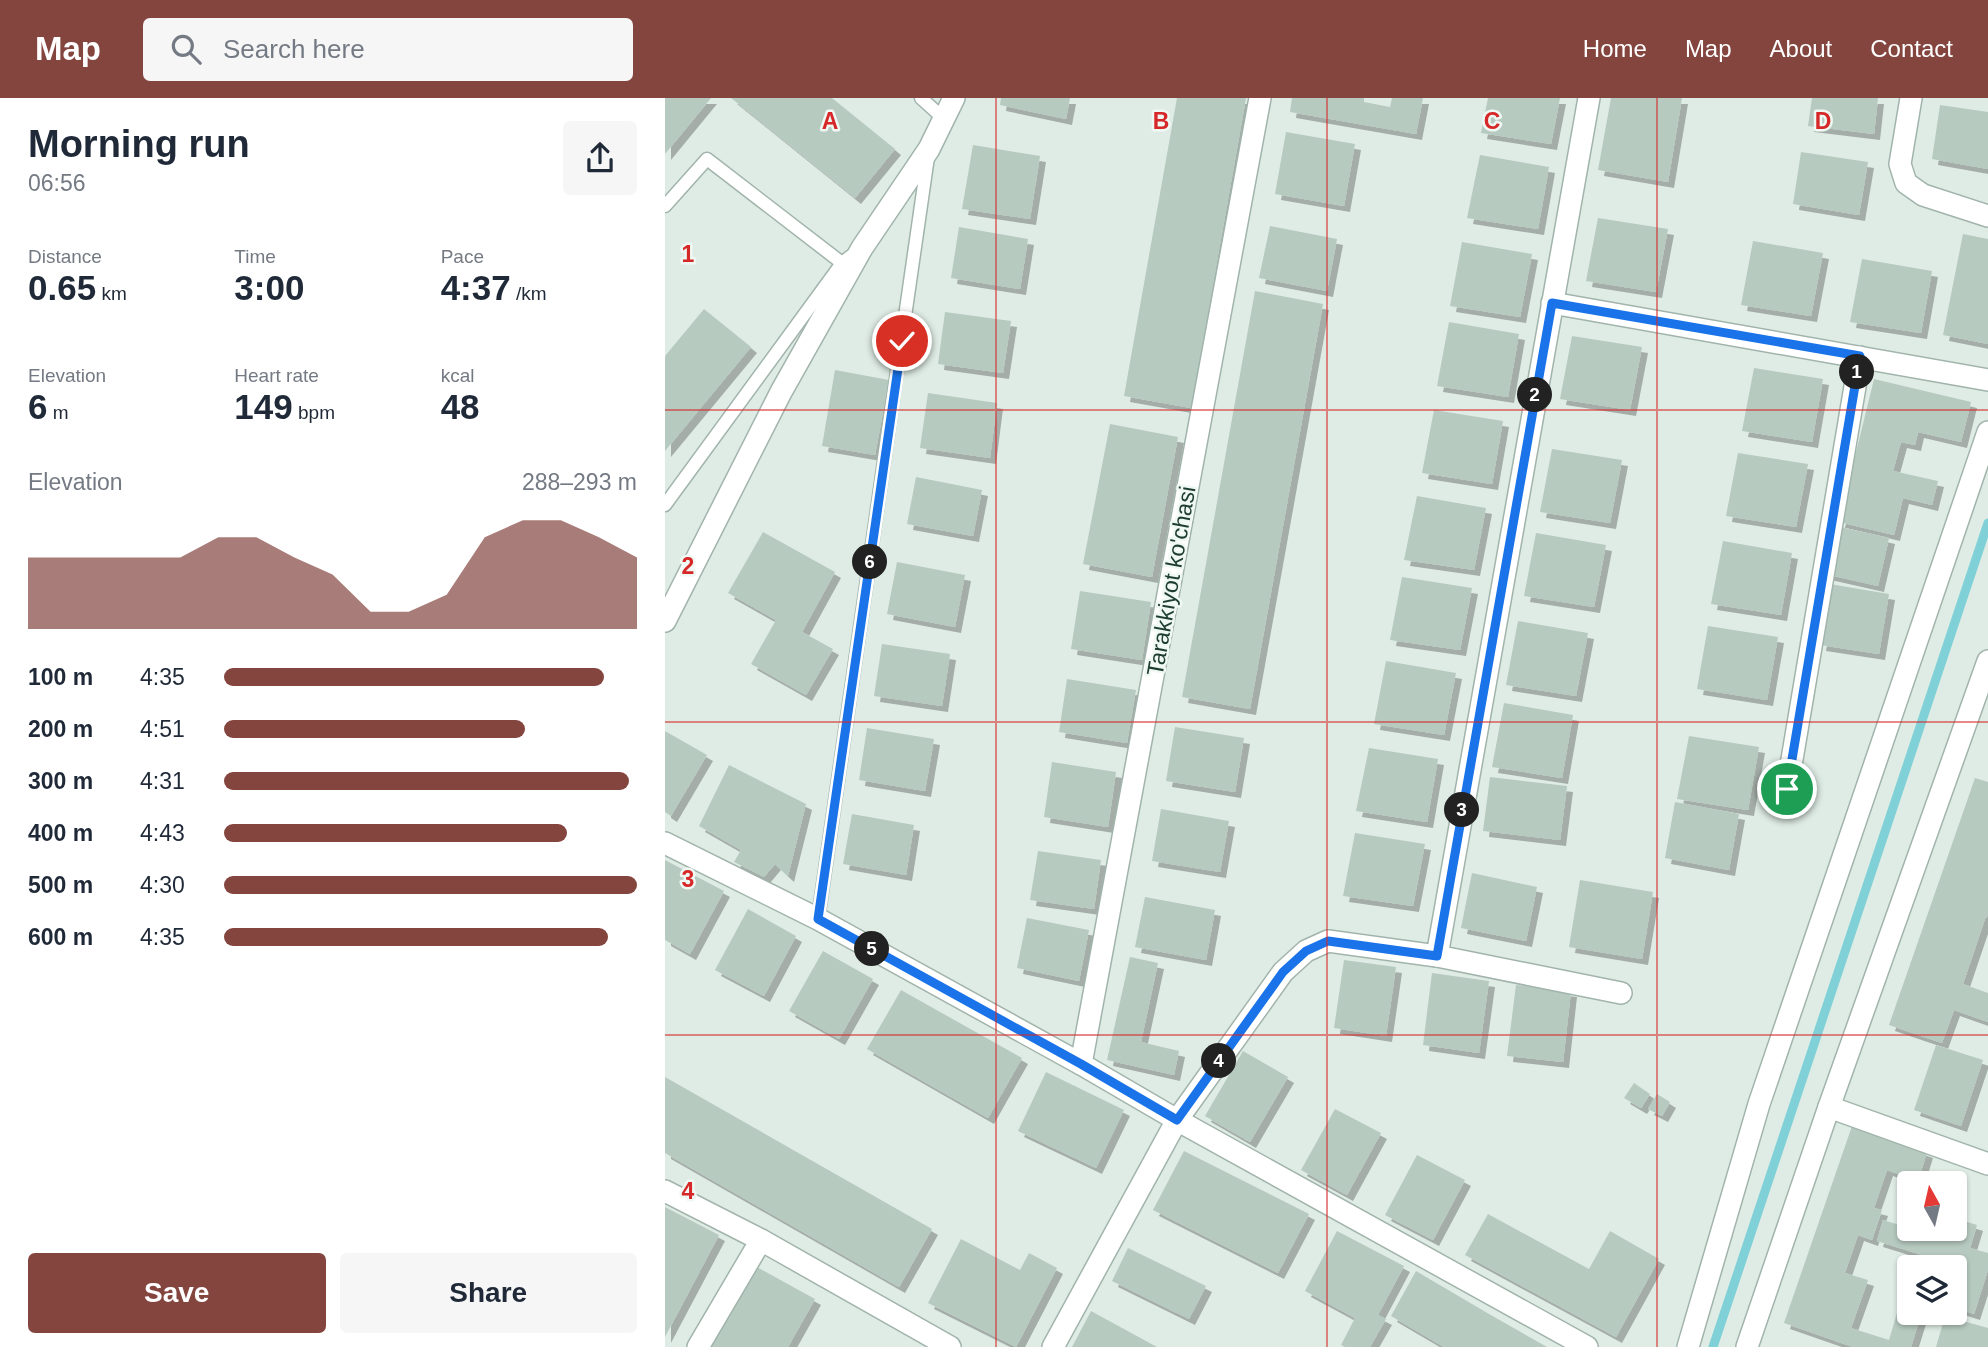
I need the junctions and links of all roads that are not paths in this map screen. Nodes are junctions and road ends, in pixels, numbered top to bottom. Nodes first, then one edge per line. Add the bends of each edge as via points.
1 (921, 98) edge
2 (954, 98) edge
3 (1260, 98) edge
4 (1589, 98) edge
5 (1912, 98) edge
6 (943, 117) junction
7 (929, 149) junction
8 (665, 205) edge
9 (1988, 216) edge
10 (862, 248) junction
11 (842, 263) junction
12 (1552, 303) junction
13 (1860, 356) junction
14 (1988, 380) edge
15 (1988, 432) edge
16 (665, 505) edge
17 (665, 621) edge
18 (1988, 661) edge
19 (1787, 789) dead end
20 (665, 843) edge
21 (818, 919) junction
22 (1437, 956) junction
23 (1621, 993) dead end
24 (1081, 1064) junction
25 (1829, 1107) junction
26 (1177, 1120) junction
27 (1988, 1164) edge
28 (665, 1191) edge
29 (761, 1240) junction
30 (698, 1347) edge
31 (950, 1347) edge
32 (1053, 1347) edge
33 (1587, 1347) edge
34 (1688, 1347) edge
35 (1747, 1347) edge

1 - 6 lane
2 - 6 street
3 - 24 street, Tarakkiyot ko'chasi
4 - 12 street
5 - 9 street via 1900,164 1906,183 1923,195
6 - 7 street
7 - 10 street
7 - 21 lane
8 - 11 lane via 707,159
10 - 11 lane
10 - 17 street via 781,392
11 - 16 lane
12 - 13 street
12 - 22 street
13 - 14 street
13 - 19 street
15 - 34 street via 1759,1104
18 - 25 street
20 - 21 street
21 - 24 street
22 - 23 street
22 - 26 street via 1328,941 1306,951 1283,972
24 - 26 street
25 - 27 street
25 - 35 street
26 - 32 street
26 - 33 street
28 - 29 street
29 - 30 street
29 - 31 street

